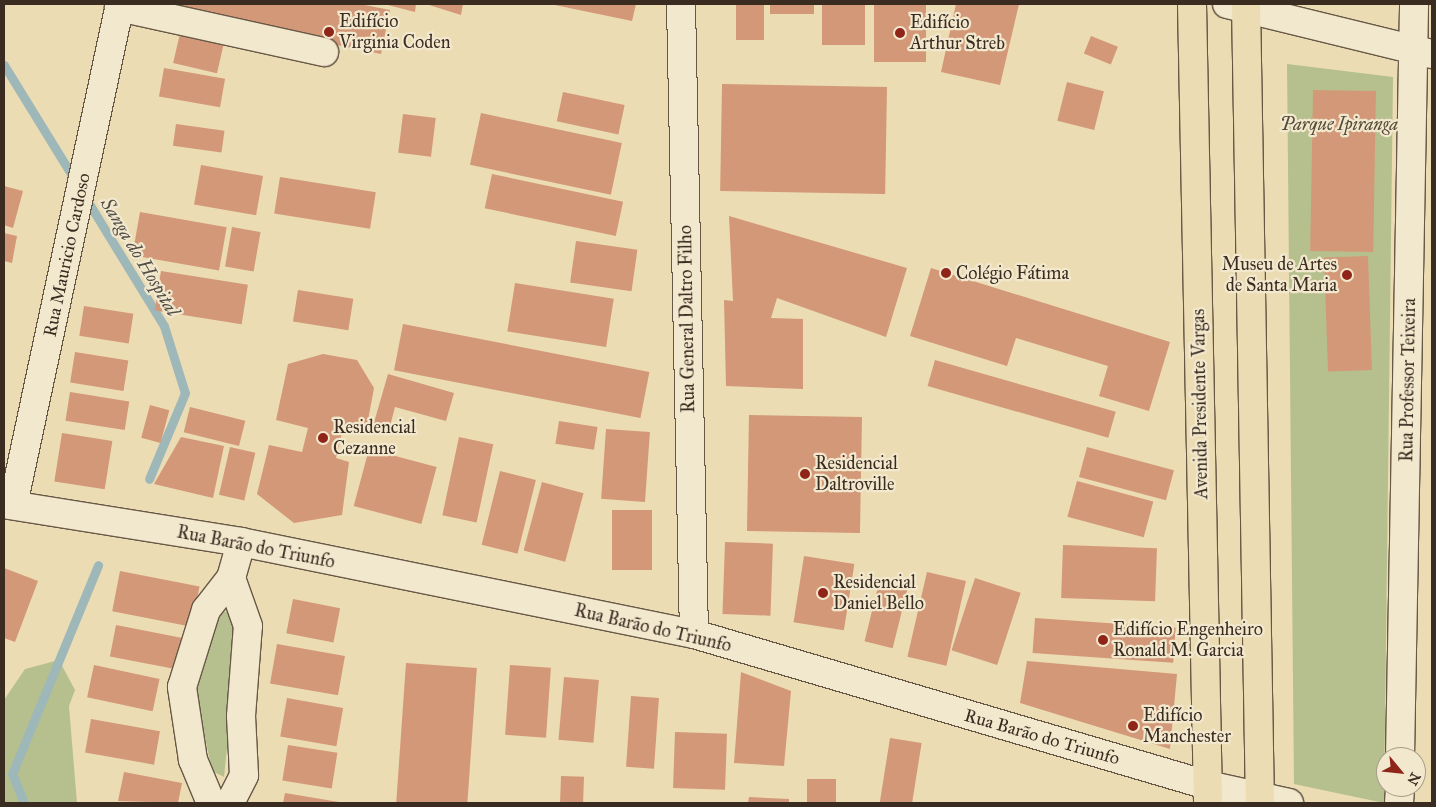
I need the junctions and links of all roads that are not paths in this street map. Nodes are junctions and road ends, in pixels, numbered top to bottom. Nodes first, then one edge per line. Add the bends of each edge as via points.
1 (681, 4) edge
2 (1192, 4) edge
3 (1414, 4) edge
4 (120, 5) edge
5 (1240, 5) edge
6 (324, 52) dead end
7 (1422, 52) edge
8 (8, 505) edge
9 (241, 542) junction
10 (231, 578) junction
11 (694, 634) junction
12 (1400, 747) edge
13 (1208, 794) edge
14 (1260, 800) edge
15 (211, 803) edge
16 (230, 803) edge
17 (1289, 803) edge

1 - 11 street, Rua General Daltro Filho
2 - 13 main road, Avenida Presidente Vargas
3 - 7 street, Rua Professor Teixeira
4 - 6 street
4 - 8 street, Rua Mauricio Cardoso
5 - 7 street
5 - 14 main road
7 - 12 street, Rua Professor Teixeira
8 - 9 street, Rua Barão do Triunfo
9 - 10 street
9 - 11 street, Rua Barão do Triunfo
10 - 15 street via 206,610 182,687 193,760
10 - 16 street via 248,626 241,716 244,775
11 - 13 street, Rua Barão do Triunfo
13 - 14 street, Rua Barão do Triunfo
14 - 17 street, Rua Barão do Triunfo

